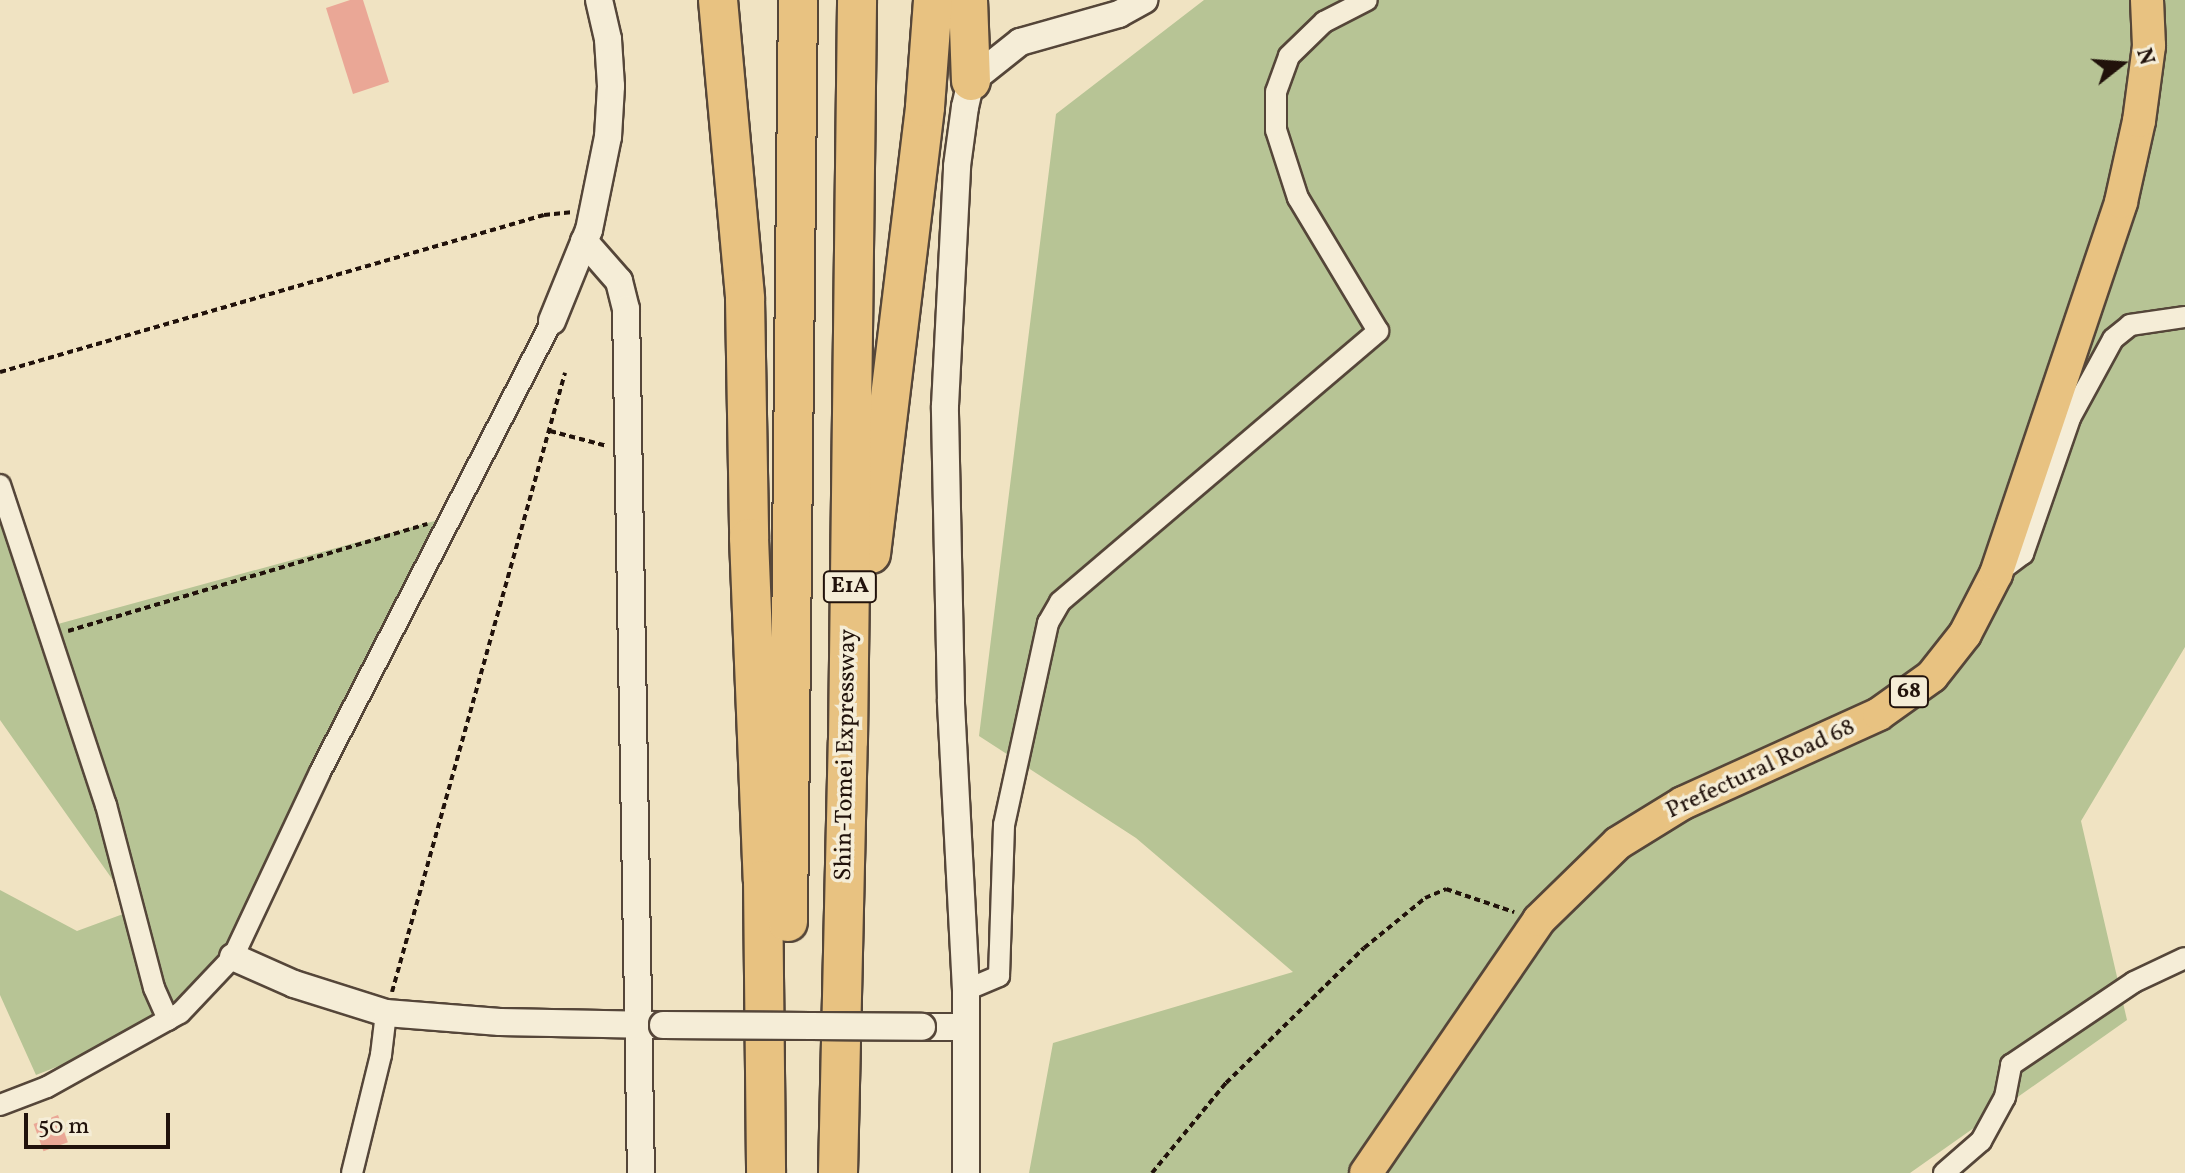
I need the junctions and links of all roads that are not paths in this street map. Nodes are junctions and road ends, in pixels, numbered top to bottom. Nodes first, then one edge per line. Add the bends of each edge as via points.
1 (599, 0) edge
2 (718, 0) edge
3 (798, 0) edge
4 (857, 0) edge
5 (933, 0) edge
6 (968, 0) edge
7 (995, 0) edge
8 (1144, 0) edge
9 (1367, 0) edge
10 (2147, 0) edge
11 (984, 70) junction
12 (584, 241) junction
13 (2185, 317) edge
14 (552, 321) joint
15 (0, 485) edge
16 (1996, 574) junction
17 (848, 741) junction
18 (233, 957) junction
19 (2185, 958) edge
20 (966, 990) junction
21 (386, 1013) junction
22 (168, 1020) junction
23 (652, 1025) junction
24 (964, 1027) junction
25 (0, 1105) edge
26 (352, 1173) edge
27 (641, 1173) edge
28 (766, 1173) edge
29 (782, 1173) edge
30 (838, 1173) edge
31 (966, 1173) edge
32 (1366, 1173) edge
33 (1944, 1173) edge

1 - 12 street via 608,39 608,137
2 - 28 highway via 745,299 763,880
3 - 29 highway, E1A
4 - 17 highway, Shin-Tomei Expressway / E1A
5 - 17 highway via 925,107
6 - 11 highway
7 - 11 highway via 986,28
8 - 11 street via 1119,14 1020,42
9 - 20 street via 1324,22 1289,56 1276,92 1276,130 1298,198 1378,331 1060,602 1048,623 1004,825 999,976
10 - 16 main road, Prefectural Road 68 / 68 via 2149,46 2121,202
11 - 20 street via 957,166 945,406 951,700
12 - 14 street
12 - 23 street via 619,281 626,309
13 - 16 street via 2130,325 2113,339 2070,418 2023,554
14 - 18 street via 320,772
15 - 22 street via 106,805 154,988
16 - 32 main road, Prefectural Road 68 / 68 via 1965,634 1932,676 1879,714 1683,803 1618,843 1539,920
17 - 30 highway, Shin-Tomei Expressway / E1A
18 - 21 street via 294,984
18 - 22 street
19 - 33 street via 2134,982 2011,1065 2005,1097 1981,1141
20 - 24 street
21 - 23 street
21 - 26 street
22 - 25 street via 47,1087
23 - 24 street, bridge
23 - 27 street
24 - 31 street

